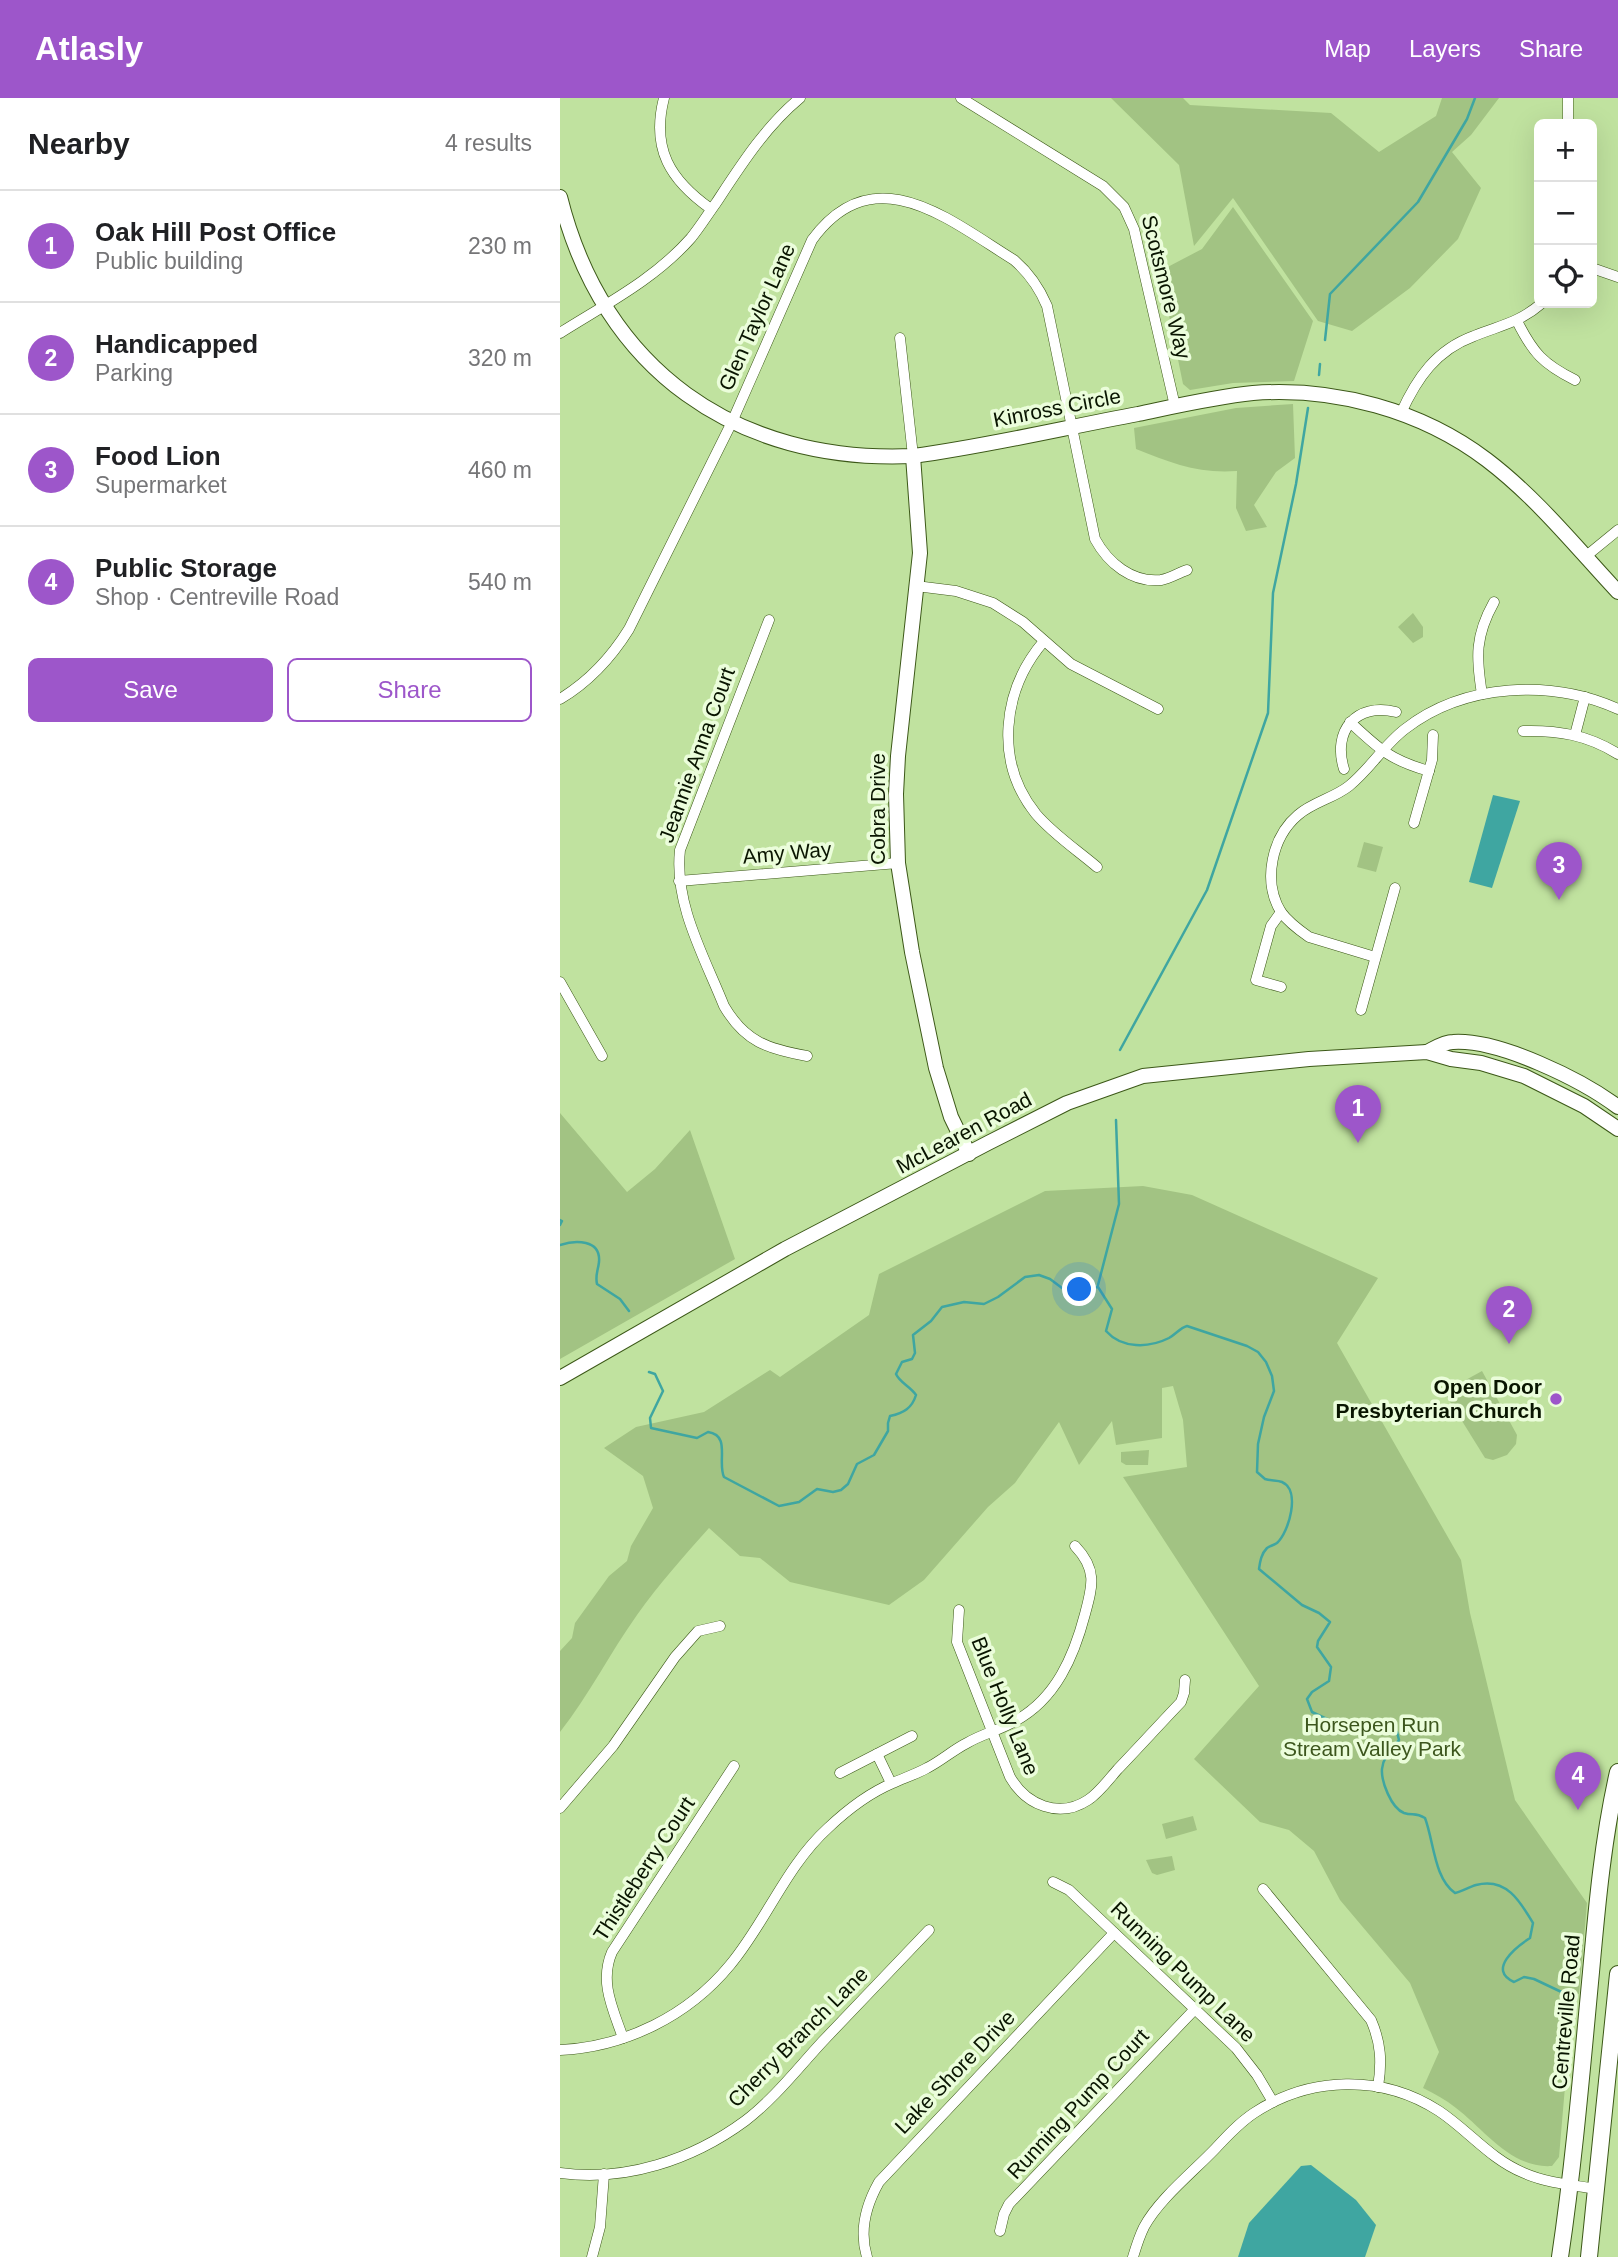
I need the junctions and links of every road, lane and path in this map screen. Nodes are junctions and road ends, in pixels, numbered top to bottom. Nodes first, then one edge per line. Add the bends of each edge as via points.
1 (664, 98) edge
2 (800, 98) edge
3 (961, 98) edge
4 (1568, 98) edge
5 (1568, 119) edge
6 (560, 197) edge
7 (711, 209) junction
8 (1597, 270) edge
9 (1618, 276) edge
10 (604, 305) junction
11 (1535, 308) edge
12 (1517, 321) junction
13 (560, 333) edge
14 (900, 338) dead end
15 (1575, 380) dead end
16 (1175, 406) junction
17 (1401, 413) junction
18 (733, 422) junction
19 (1071, 427) junction
20 (913, 456) junction
21 (1618, 530) edge
22 (1585, 557) junction
23 (1187, 570) dead end
24 (916, 586) junction
25 (1618, 592) edge
26 (1494, 602) dead end
27 (769, 620) dead end
28 (1044, 641) junction
29 (1482, 694) junction
30 (1585, 697) junction
31 (560, 699) edge
32 (1157, 709) dead end
33 (1618, 709) edge
34 (1396, 712) dead end
35 (1350, 722) junction
36 (1523, 731) dead end
37 (1433, 735) dead end
38 (1575, 735) junction
39 (1381, 751) junction
40 (1618, 754) edge
41 (1344, 769) dead end
42 (1429, 771) junction
43 (1414, 823) dead end
44 (898, 863) junction
45 (1097, 867) dead end
46 (679, 881) junction
47 (1395, 888) dead end
48 (1281, 912) junction
49 (1375, 957) junction
50 (560, 982) edge
51 (1281, 987) dead end
52 (1361, 1010) dead end
53 (1427, 1052) junction
54 (602, 1056) dead end
55 (807, 1056) dead end
56 (1618, 1107) edge
57 (1618, 1129) edge
58 (969, 1154) junction
59 (560, 1378) edge
60 (1075, 1546) dead end
61 (959, 1610) dead end
62 (720, 1626) dead end
63 (1185, 1680) dead end
64 (991, 1731) junction
65 (912, 1736) dead end
66 (877, 1754) junction
67 (734, 1766) dead end
68 (1618, 1772) edge
69 (840, 1773) dead end
70 (891, 1783) junction
71 (560, 1808) edge
72 (1611, 1852) edge
73 (1053, 1882) dead end
74 (1263, 1889) dead end
75 (929, 1930) dead end
76 (1114, 1933) junction
77 (1618, 1974) edge
78 (1195, 2009) junction
79 (623, 2038) junction
80 (560, 2050) edge
81 (1378, 2087) junction
82 (1273, 2102) junction
83 (560, 2172) edge
84 (604, 2174) junction
85 (1570, 2185) junction
86 (1597, 2189) junction
87 (1000, 2231) dead end
88 (592, 2257) edge
89 (867, 2257) edge
90 (1133, 2257) edge
91 (1560, 2257) edge
92 (1589, 2257) edge

1 - 7 street via 661,140 668,166 687,191
2 - 7 street via 762,136
3 - 16 street, Scotsmore Way via 1103,186 1124,207 1135,229
4 - 5 street
6 - 10 street, Kinross Circle via 575,248
7 - 10 street via 673,257
8 - 9 street
10 - 13 street
10 - 18 street, Kinross Circle via 652,365 694,399
11 - 12 street
12 - 15 street via 1536,355
12 - 17 street via 1462,340 1442,353 1416,383
14 - 20 street
16 - 17 street, Kinross Circle via 1228,396 1291,393 1339,397
16 - 19 street, Kinross Circle
17 - 22 street, Kinross Circle via 1452,437 1495,466
18 - 19 street, Glen Taylor Lane via 812,240 846,209 889,198 929,208 1014,260 1034,280 1047,306
18 - 20 street, Kinross Circle via 779,441 832,454
18 - 31 street, Glen Taylor Lane via 618,646 593,675
19 - 20 street, Kinross Circle
19 - 23 street, Glen Taylor Lane via 1091,528 1101,550 1119,568 1143,579 1163,580
20 - 24 street, Cobra Drive via 919,527
21 - 22 street
22 - 25 street, Kinross Circle
24 - 28 street via 956,591 993,603
24 - 44 street, Cobra Drive via 898,756
26 - 29 street via 1483,622 1478,646
27 - 46 street, Jeannie Anna Court via 680,850
28 - 32 street via 1071,664
28 - 45 street via 1025,667 1012,699 1008,733 1012,767 1034,811
29 - 30 street via 1541,690
29 - 39 street via 1416,721
30 - 33 street
30 - 38 street
34 - 35 street via 1374,710
35 - 39 street
35 - 41 street via 1340,751
36 - 38 street
37 - 42 street
38 - 40 street
39 - 42 street
39 - 48 street via 1351,785 1300,814 1278,839 1272,870
42 - 43 street
44 - 46 street, Amy Way
44 - 58 street, Cobra Drive via 936,1068 951,1117
46 - 55 street, Jeannie Anna Court via 684,906 731,1018 764,1046
47 - 49 street
48 - 49 street via 1309,937
48 - 51 street via 1271,926 1256,980
49 - 52 street
50 - 54 street
53 - 56 street, McLearen Road via 1452,1042 1510,1052 1576,1081
53 - 57 street, McLearen Road via 1524,1076
53 - 58 street, McLearen Road via 1143,1076 1067,1103
58 - 59 street, McLearen Road via 785,1250
60 - 64 street via 1092,1573 1091,1592 1068,1666 1025,1714
61 - 64 street, Blue Holly Lane via 957,1642
62 - 71 street via 698,1631 675,1657 613,1746
63 - 64 street, Blue Holly Lane via 1181,1702 1093,1797 1070,1808 1039,1805 1020,1792
64 - 70 street
65 - 66 street
66 - 69 street
66 - 70 street
67 - 79 street, Thistleberry Court via 606,1965 608,1995
68 - 72 main road, Centreville Road
70 - 79 street via 859,1803 810,1848 731,1965 708,1988 682,2010
72 - 85 main road, Centreville Road
73 - 76 street, Running Pump Lane via 1069,1890
74 - 81 street via 1371,2020 1380,2046
75 - 84 street, Cherry Branch Lane via 746,2120 681,2157 641,2170
76 - 78 street, Running Pump Lane
76 - 89 street, Lake Shore Drive via 884,2176 864,2218
77 - 86 main road
78 - 82 street, Running Pump Lane via 1245,2059
78 - 87 street, Running Pump Court via 1009,2204
79 - 80 street
81 - 82 street via 1323,2085
81 - 85 street via 1435,2109 1513,2168
82 - 90 street via 1238,2125 1153,2213
83 - 84 street, Cherry Branch Lane
84 - 88 street via 600,2227
85 - 86 street
85 - 91 main road, Centreville Road
86 - 92 main road

